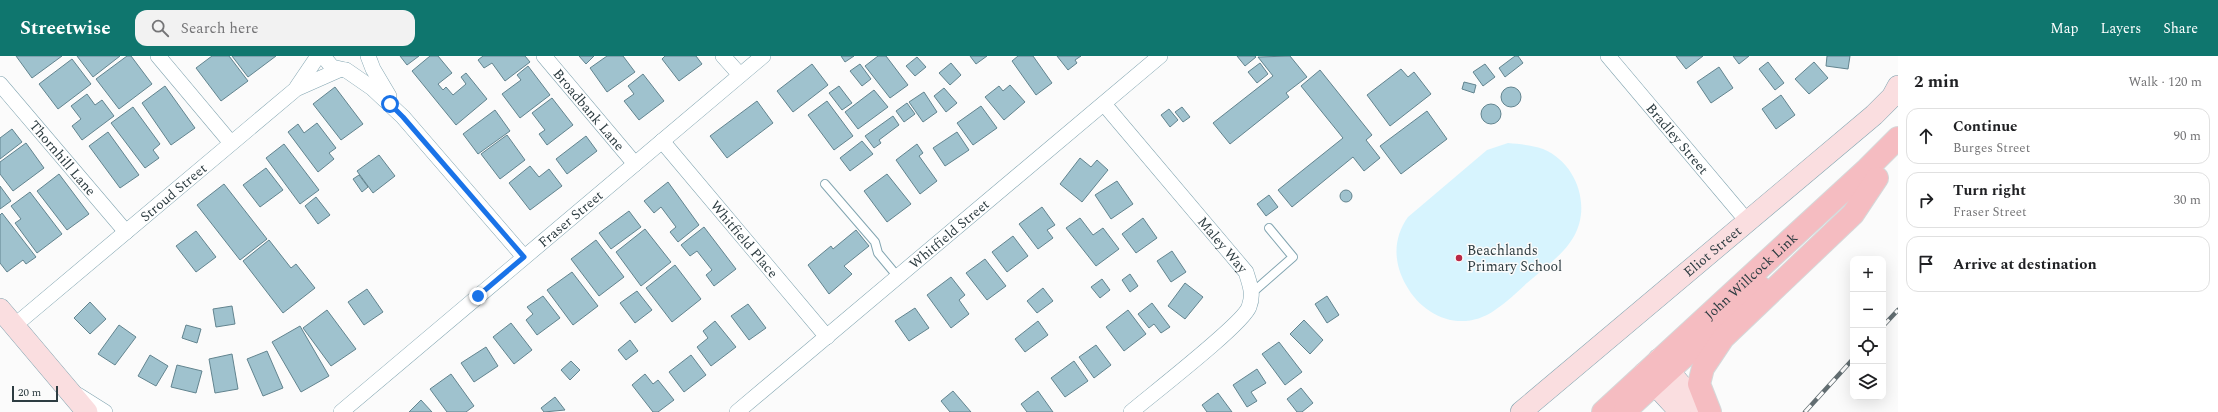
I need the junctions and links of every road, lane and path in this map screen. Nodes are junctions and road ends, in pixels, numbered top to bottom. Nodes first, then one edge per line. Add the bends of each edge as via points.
1 (158, 56) edge
2 (318, 56) edge
3 (323, 56) edge
4 (367, 56) edge
5 (544, 56) edge
6 (724, 56) edge
7 (763, 56) edge
8 (1160, 56) edge
9 (1608, 56) edge
10 (342, 70) junction
11 (740, 75) junction
12 (0, 84) edge
13 (1898, 86) edge
14 (296, 89) junction
15 (1104, 104) junction
16 (403, 117) junction
17 (1898, 138) edge
18 (662, 141) junction
19 (231, 144) junction
20 (1898, 159) edge
21 (635, 164) junction
22 (1877, 178) junction
23 (825, 184) dead end
24 (1747, 221) junction
25 (1269, 228) dead end
26 (126, 232) junction
27 (524, 257) junction
28 (898, 276) junction
29 (1253, 292) junction
30 (0, 309) edge
31 (14, 326) junction
32 (827, 337) junction
33 (1657, 372) junction
34 (65, 387) junction
35 (87, 412) edge
36 (105, 412) edge
37 (341, 412) edge
38 (737, 412) edge
39 (1131, 412) edge
40 (1520, 412) edge
41 (1603, 412) edge
42 (1624, 412) edge
43 (1680, 412) edge
44 (1704, 412) edge
45 (1710, 412) edge

1 - 19 street
2 - 14 street
3 - 10 street via 327,62
4 - 10 street, Stroud Street via 359,65
4 - 16 street via 380,82
5 - 21 street, Broadbank Lane
6 - 11 street
7 - 11 street, Fraser Street
8 - 15 street, Whitfield Street
9 - 24 street, Bradley Street
10 - 14 street, Stroud Street
10 - 16 street via 372,88
11 - 18 street, Fraser Street
12 - 26 street, Thornhill Lane
13 - 24 street, Eliot Street via 1892,97 1874,114
14 - 19 street, Stroud Street
15 - 28 street, Whitfield Street
15 - 29 street, Maley Way via 1246,272
16 - 27 street
17 - 33 main road, John Willcock Link
18 - 21 street, Fraser Street
18 - 32 street, Whitfield Place
19 - 26 street, Stroud Street
20 - 22 main road, John Willcock Link
21 - 27 street, Fraser Street
22 - 33 main road, John Willcock Link
22 - 45 main road via 1853,214 1723,338 1703,368 1699,384
23 - 28 lane via 875,242 878,253
24 - 40 street, Eliot Street
25 - 29 lane via 1293,257
26 - 31 street, Stroud Street
27 - 37 street, Fraser Street
28 - 32 street, Whitfield Street
29 - 39 street via 1249,308 1232,327
30 - 31 street
31 - 34 street
32 - 38 street, Whitfield Street
33 - 41 main road, John Willcock Link
33 - 42 main road, John Willcock Link
33 - 43 street
33 - 44 street
34 - 35 street
34 - 36 street

